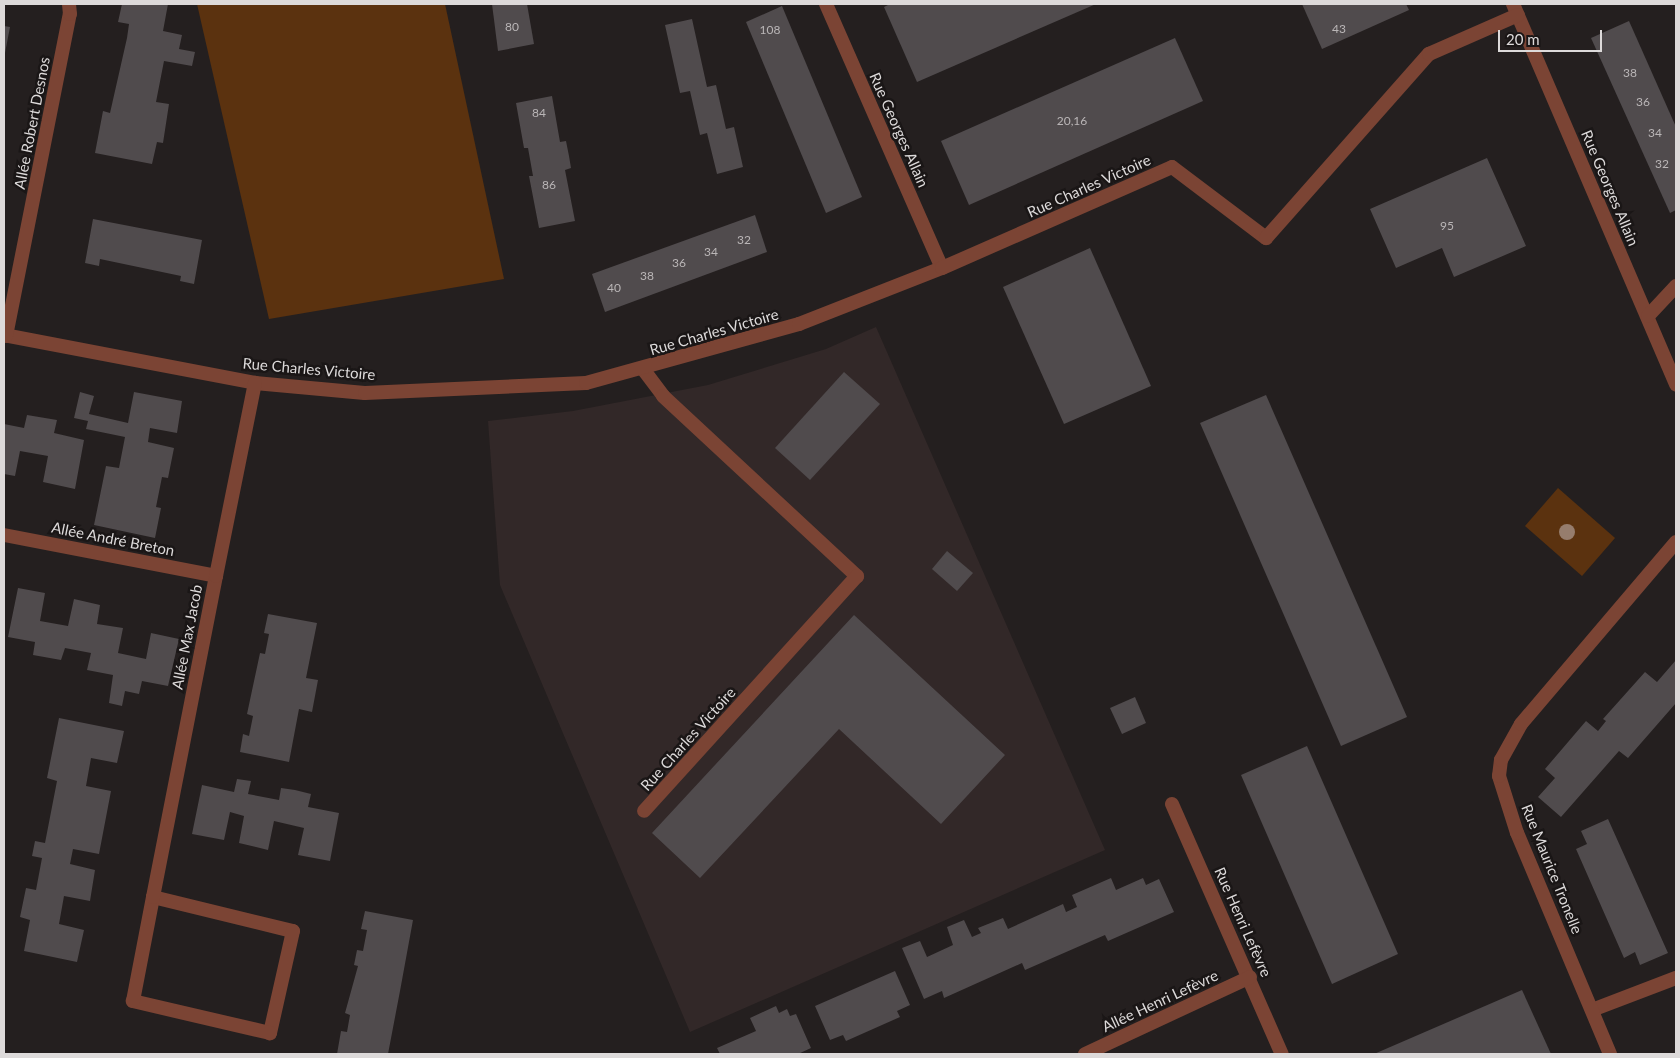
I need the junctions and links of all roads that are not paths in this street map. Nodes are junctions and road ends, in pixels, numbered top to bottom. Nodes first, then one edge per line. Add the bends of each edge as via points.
1 (69, 4) edge
2 (826, 4) edge
3 (1515, 9) edge
4 (942, 268) junction
5 (1676, 286) edge
6 (1648, 316) junction
7 (5, 336) edge
8 (643, 369) junction
9 (255, 383) junction
10 (1676, 385) edge
11 (4, 535) edge
12 (1676, 542) edge
13 (216, 576) junction
14 (1172, 804) dead end
15 (644, 811) dead end
16 (153, 897) junction
17 (1250, 977) junction
18 (1676, 978) edge
19 (1592, 1010) junction
20 (1085, 1054) edge
21 (1282, 1054) edge
22 (1610, 1054) edge

1 - 7 street, Allée Robert Desnos via 70,14
2 - 4 street, Rue Georges Allain
3 - 4 street, Rue Charles Victoire via 1430,54 1266,238 1172,167
3 - 6 street, Rue Georges Allain
4 - 8 street, Rue Charles Victoire via 799,324
5 - 6 street
6 - 10 street, Rue Georges Allain
7 - 9 street, Rue Charles Victoire
8 - 9 street, Rue Charles Victoire via 586,383 365,393
8 - 15 street, Rue Charles Victoire via 663,396 857,576
9 - 13 street, Allée Max Jacob
11 - 13 street, Allée André Breton
12 - 19 street, Rue Maurice Tronelle via 1521,724 1501,760 1499,776 1517,834
13 - 16 street, Allée Max Jacob
14 - 17 street, Rue Henri Lefèvre
16 - 16 street, Allée Max Jacob via 133,1001 270,1033 293,931
17 - 20 street, Allée Henri Lefèvre
17 - 21 street, Rue Henri Lefèvre
18 - 19 street
19 - 22 street, Rue Maurice Tronelle

